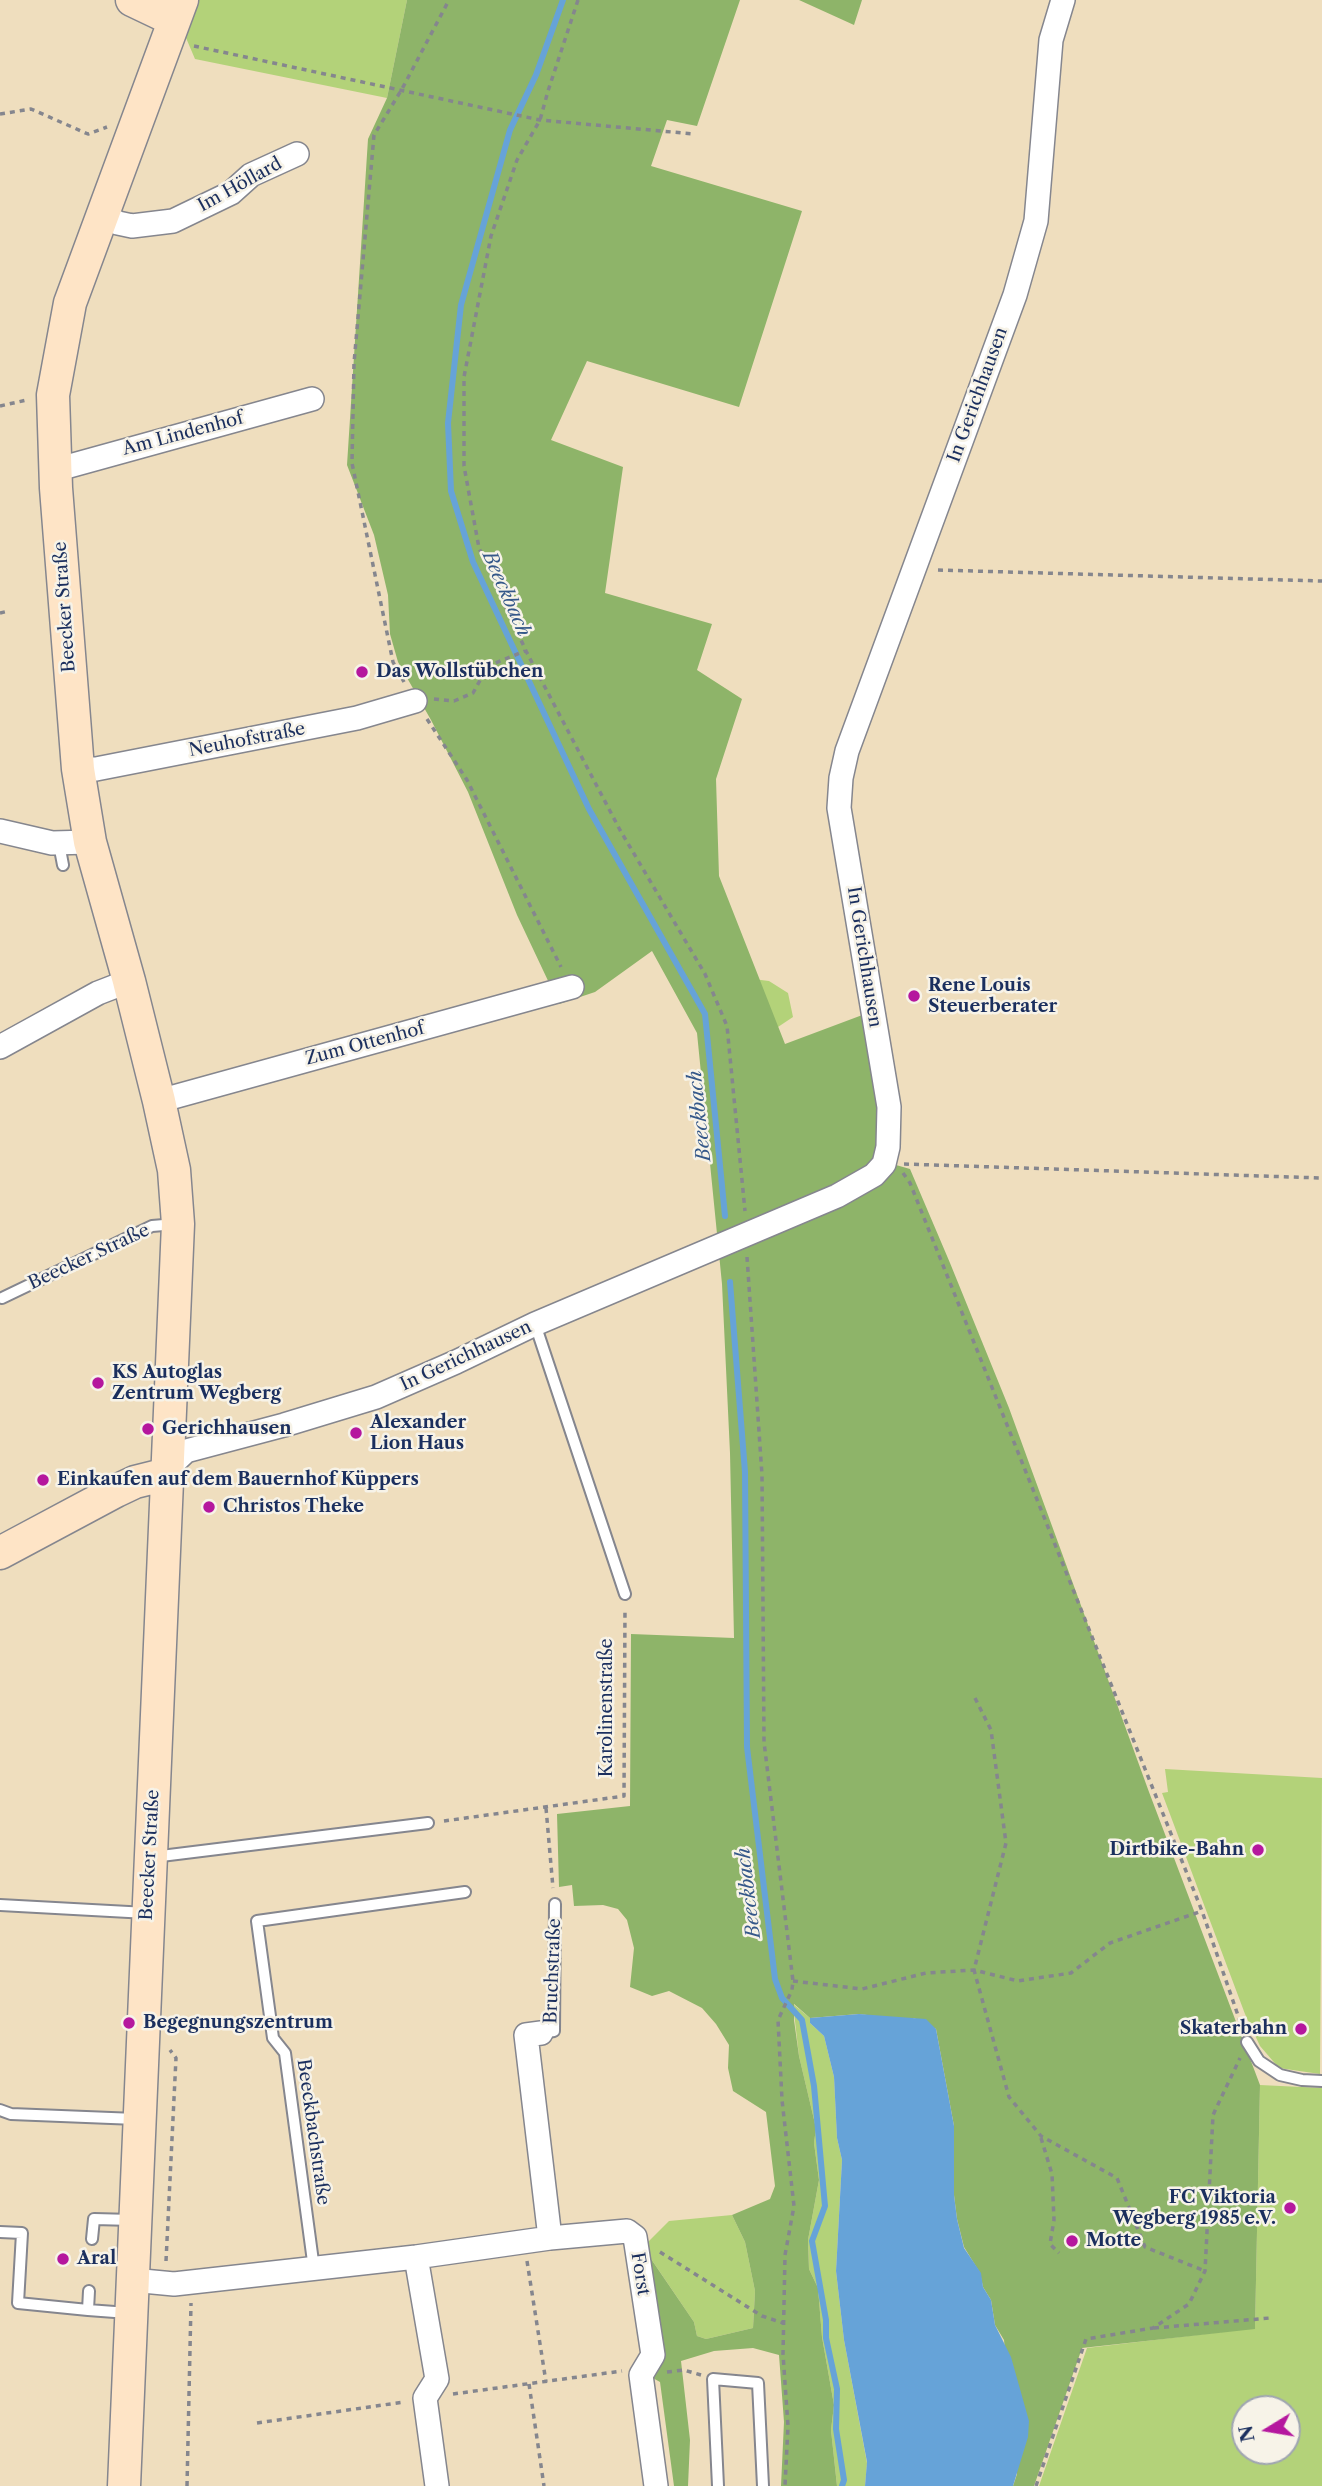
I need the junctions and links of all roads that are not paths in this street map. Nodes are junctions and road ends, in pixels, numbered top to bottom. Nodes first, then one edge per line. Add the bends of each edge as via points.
1 (132, 0) edge
2 (1063, 0) edge
3 (175, 19) edge
4 (297, 154) dead end
5 (103, 215) junction
6 (312, 399) dead end
7 (55, 470) junction
8 (415, 701) road end
9 (78, 769) junction
10 (0, 831) edge
11 (71, 850) junction
12 (129, 981) junction
13 (572, 987) road end
14 (0, 1047) edge
15 (159, 1101) junction
16 (178, 1224) junction
17 (2, 1298) dead end
18 (535, 1324) junction
19 (167, 1469) junction
20 (0, 1552) edge
21 (625, 1594) road end
22 (428, 1823) road end
23 (150, 1858) junction
24 (465, 1892) dead end
25 (555, 1904) road end
26 (0, 1905) edge
27 (147, 1913) junction
28 (541, 2033) joint
29 (1247, 2042) road end
30 (1322, 2081) edge
31 (0, 2110) edge
32 (139, 2119) junction
33 (134, 2220) junction
34 (0, 2232) edge
35 (550, 2238) junction
36 (92, 2239) dead end
37 (416, 2257) junction
38 (314, 2269) junction
39 (132, 2280) junction
40 (89, 2291) dead end
41 (88, 2310) junction
42 (131, 2314) junction
43 (124, 2486) edge
44 (437, 2486) edge
45 (656, 2486) edge
46 (718, 2486) edge
47 (763, 2486) edge

1 - 3 street
2 - 18 street, In Gerichhausen via 1051,40 1036,221 1015,295 847,751 839,793 889,1107 886,1159 874,1175 856,1186
3 - 5 street, Beecker Straße
4 - 5 street, Im Höllard via 173,221 132,226
5 - 7 street, Beecker Straße via 70,303 60,349 53,395
6 - 7 street, Am Lindenhof
7 - 9 street, Beecker Straße
8 - 9 street, Neuhofstraße via 358,718
9 - 11 street, Beecker Straße
10 - 11 street
11 - 12 street, Beecker Straße
12 - 14 street via 97,988
12 - 15 street, Beecker Straße
13 - 15 street, Zum Ottenhof
15 - 16 street, Beecker Straße via 174,1170
16 - 17 lane, Beecker Straße via 152,1226
16 - 19 street, Beecker Straße
18 - 19 street, In Gerichhausen via 376,1397 186,1451
18 - 21 lane
19 - 20 street via 116,1491 34,1543
19 - 23 street, Beecker Straße
22 - 23 lane
23 - 27 street, Beecker Straße
24 - 38 lane, Beeckbachstraße via 257,1921 273,2038 285,2053
25 - 28 lane, Bruchstraße via 554,2031
26 - 27 lane
27 - 32 street, Beecker Straße
28 - 35 street, Bruchstraße via 526,2035
29 - 30 lane via 1259,2061 1280,2075
31 - 32 lane
32 - 33 street, Beecker Straße
33 - 36 lane via 94,2219
33 - 39 street, Beecker Straße
34 - 41 lane via 22,2233 18,2303
35 - 37 street, Forst
35 - 45 street, Forst via 627,2231 635,2236 653,2355 641,2375
37 - 38 street, Forst
37 - 44 street via 437,2379 425,2398
38 - 39 street, Forst via 174,2284
39 - 42 street, Beecker Straße
40 - 41 lane
41 - 42 lane
42 - 43 street, Beecker Straße
46 - 47 lane via 713,2379 758,2383

